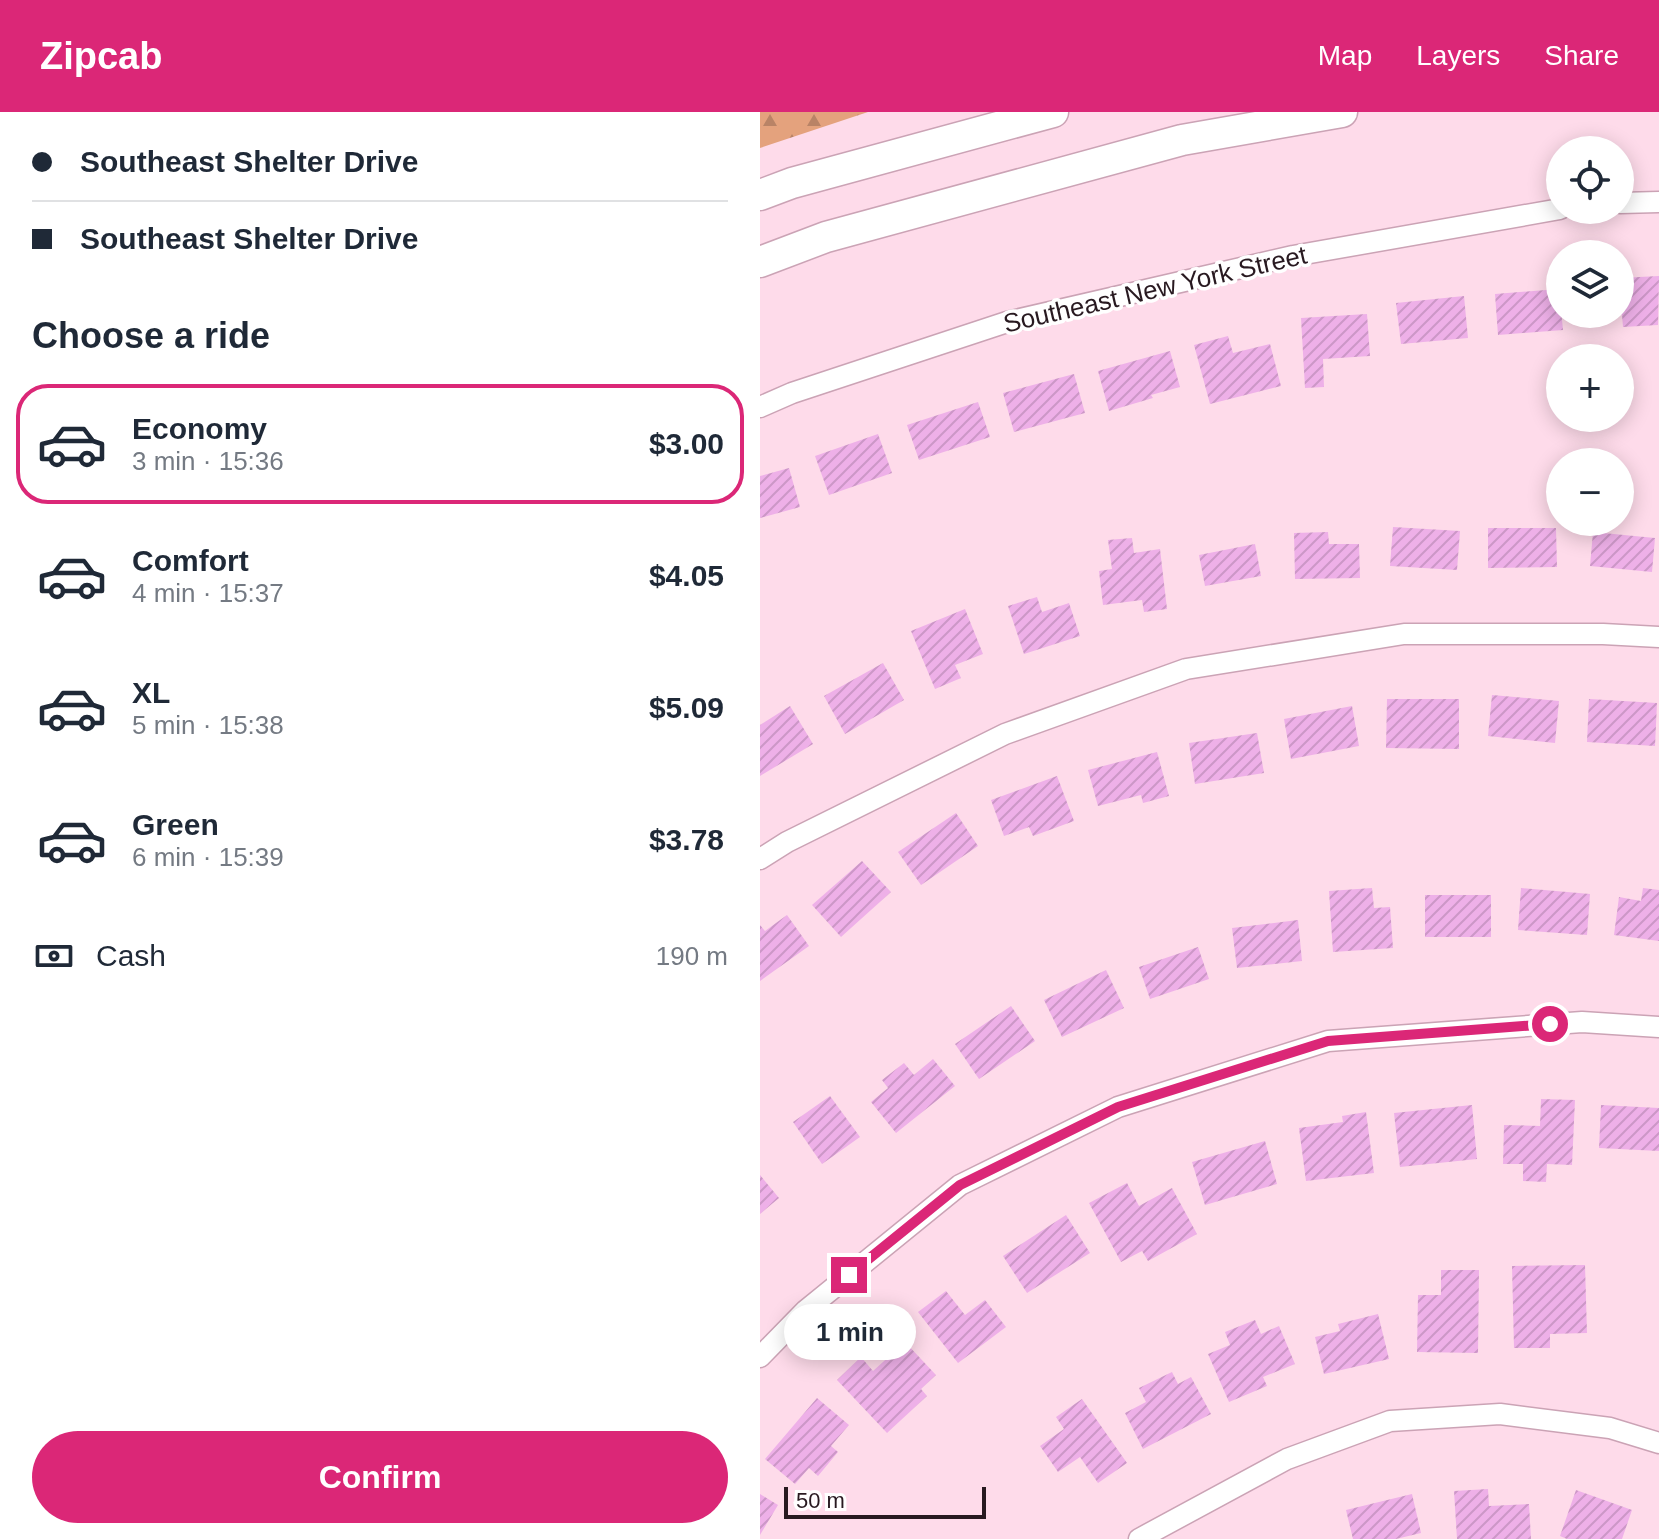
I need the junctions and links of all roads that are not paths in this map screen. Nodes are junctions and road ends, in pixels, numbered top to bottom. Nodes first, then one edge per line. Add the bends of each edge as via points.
1 (1053, 112) edge
2 (1342, 112) edge
3 (760, 195) edge
4 (1659, 202) edge
5 (1634, 203) edge
6 (1546, 211) edge
7 (760, 262) edge
8 (760, 407) edge
9 (1659, 637) edge
10 (760, 859) edge
11 (1659, 1027) edge
12 (760, 1357) edge
13 (1659, 1443) edge
14 (1139, 1539) edge

1 - 3 main road
2 - 7 main road via 1182,140 826,237
4 - 5 street
6 - 8 street, Southeast New York Street via 1293,256 1007,322
9 - 10 street via 1404,634 1186,669 1005,734
11 - 12 street via 1582,1022 1328,1041 1118,1107 960,1185 805,1311
13 - 14 street via 1610,1428 1500,1414 1390,1421 1287,1459

